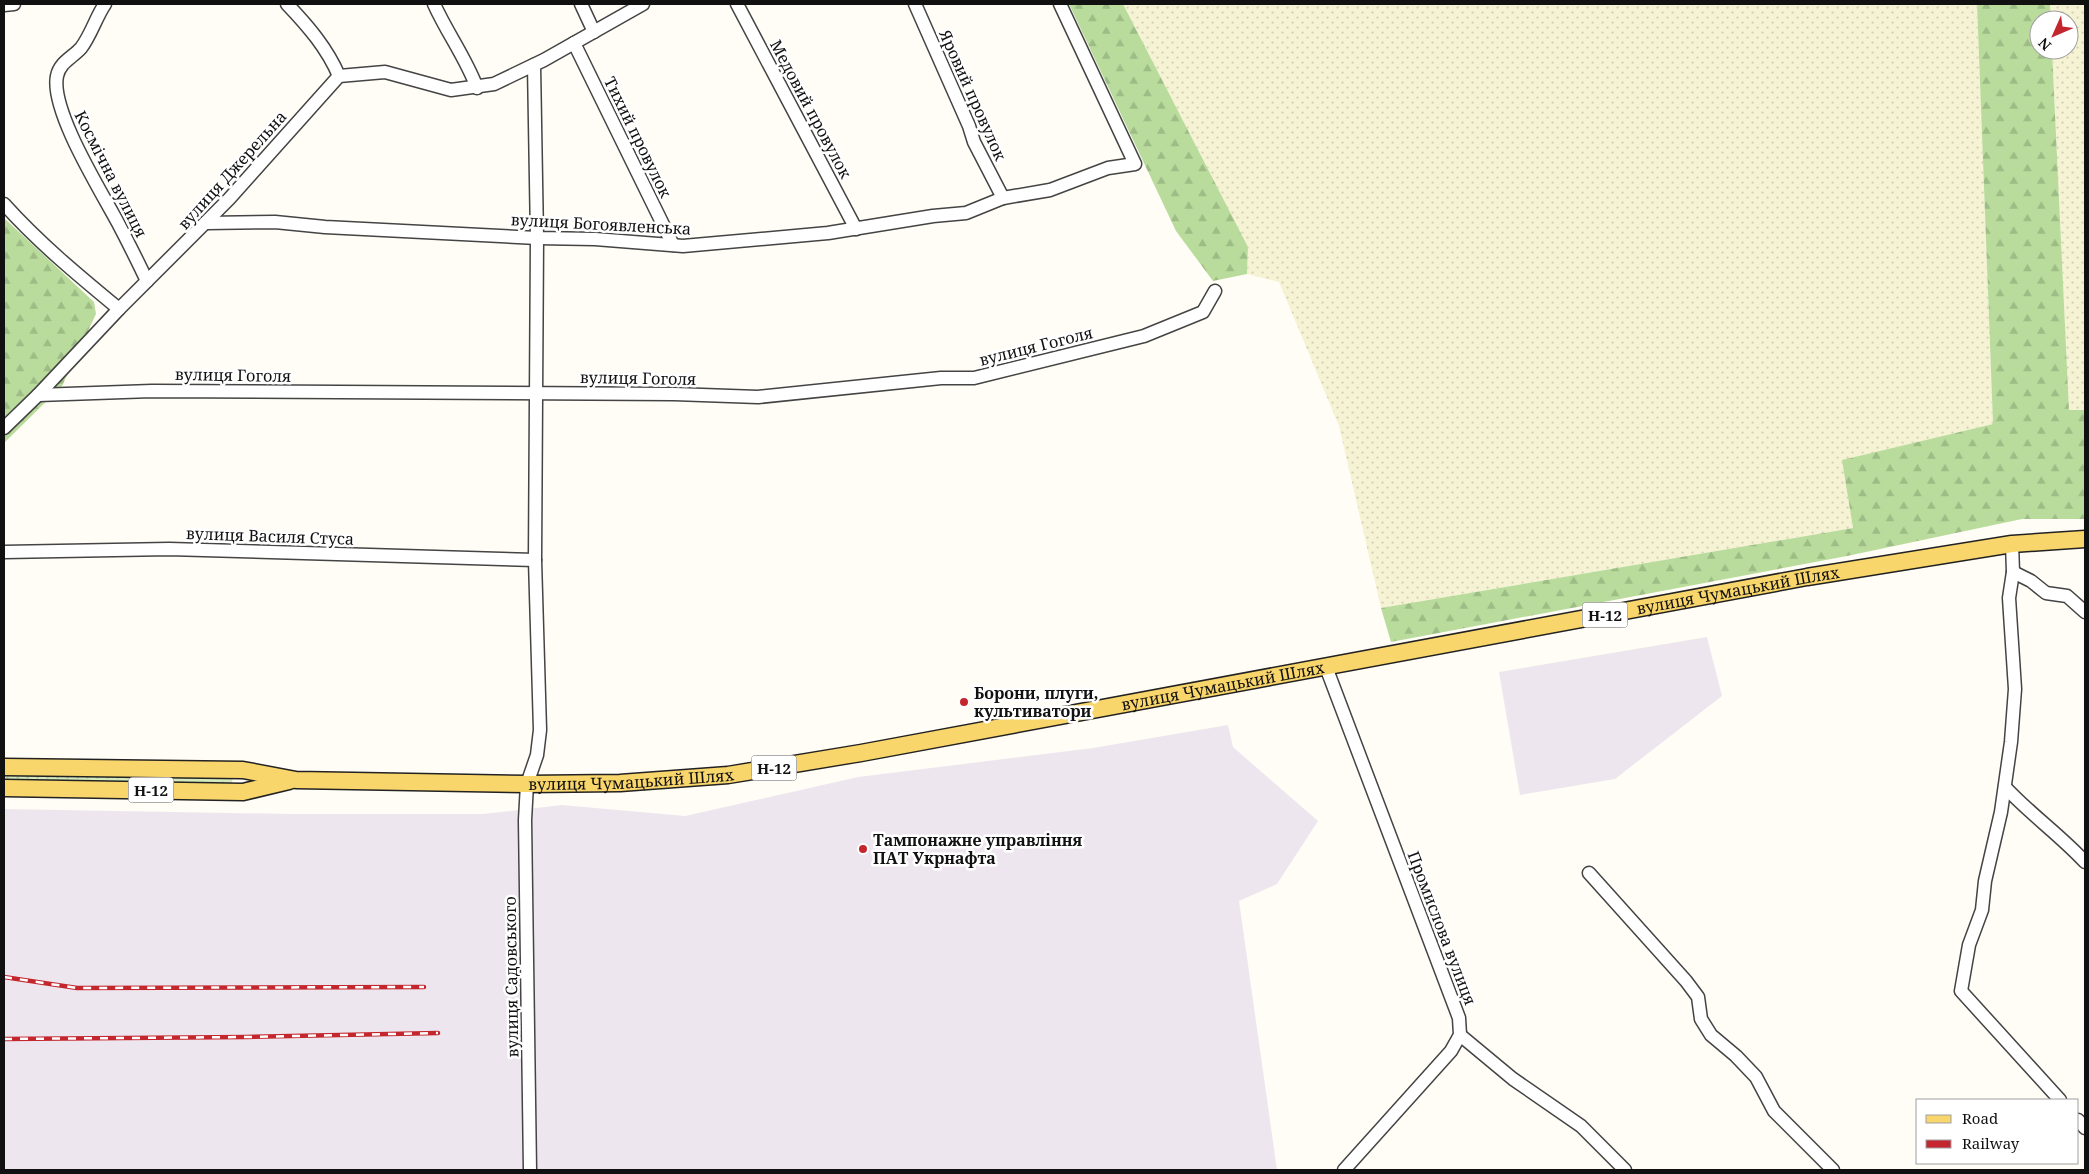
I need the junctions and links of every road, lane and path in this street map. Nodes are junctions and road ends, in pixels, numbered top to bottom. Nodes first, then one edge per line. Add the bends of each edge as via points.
1 (14, 4) edge
2 (104, 4) edge
3 (287, 4) edge
4 (434, 4) edge
5 (581, 4) edge
6 (643, 4) edge
7 (737, 4) edge
8 (915, 4) edge
9 (1060, 4) edge
10 (4, 5) edge
11 (594, 32) junction
12 (574, 43) junction
13 (534, 65) junction
14 (339, 76) junction
15 (478, 88) junction
16 (1004, 198) junction
17 (4, 204) edge
18 (206, 223) junction
19 (856, 229) junction
20 (537, 238) junction
21 (673, 245) junction
22 (147, 281) junction
23 (1215, 291) dead end
24 (119, 309) junction
25 (536, 394) junction
26 (38, 395) junction
27 (4, 428) edge
28 (2085, 539) edge
29 (2012, 544) junction
30 (4, 552) edge
31 (535, 560) junction
32 (2013, 572) junction
33 (2085, 612) edge
34 (1326, 667) junction
35 (4, 767) edge
36 (296, 780) junction
37 (527, 784) junction
38 (2005, 787) junction
39 (4, 788) edge
40 (2085, 862) edge
41 (1589, 872) dead end
42 (1460, 1035) junction
43 (2059, 1099) edge
44 (530, 1170) edge
45 (1344, 1170) edge
46 (1625, 1170) edge
47 (1833, 1170) edge

1 - 10 street
2 - 22 street, Космічна вулиця via 81,48 60,68 56,93 92,177
3 - 14 street via 322,45
4 - 15 street via 469,65
5 - 11 street
6 - 11 street
7 - 19 street, Медовий провулок
8 - 16 street, Яровий провулок via 974,142
9 - 16 street, вулиця Богоявленська via 1135,164 1108,168 1050,190
11 - 12 street
12 - 13 street
12 - 21 street, Тихий провулок
13 - 15 street
13 - 20 street, вулиця Садовського
14 - 15 street via 385,72 451,90
14 - 18 street, вулиця Джерельна
16 - 19 street, вулиця Богоявленська via 966,213
17 - 24 street via 59,260
18 - 20 street, вулиця Богоявленська via 275,222
18 - 22 street, вулиця Джерельна
19 - 21 street, вулиця Богоявленська via 828,234
20 - 21 street, вулиця Богоявленська
20 - 25 street, вулиця Садовського
22 - 24 street, вулиця Джерельна
23 - 25 street, вулиця Гоголя via 1204,312 1144,336 974,378 941,378 758,397
24 - 26 street, вулиця Джерельна
25 - 26 street, вулиця Гоголя via 152,391
25 - 31 street, вулиця Садовського
26 - 27 street, вулиця Джерельна
28 - 29 main road, вулиця Чумацький Шлях
29 - 32 street
29 - 34 main road, вулиця Чумацький Шлях / Н-12 via 1807,577
30 - 31 street, вулиця Василя Стуса via 169,549
31 - 37 street, вулиця Садовського via 540,730 537,755
32 - 33 street via 2031,581 2041,591 2067,596
32 - 38 street via 2009,598 2015,689
34 - 37 main road, вулиця Чумацький Шлях / Н-12 via 728,776 620,783
34 - 42 street, Промислова вулиця via 1459,1018
35 - 36 main road, вулиця Чумацький Шлях / Н-12 via 243,770
36 - 37 main road, вулиця Чумацький Шлях / Н-12
36 - 39 main road, вулиця Чумацький Шлях / Н-12 via 243,792
37 - 44 street, вулиця Садовського
38 - 40 street
38 - 43 street via 1982,910 1969,946 1961,991
41 - 47 street via 1698,997 1701,1020 1711,1035 1756,1077 1774,1111
42 - 45 street via 1451,1051
42 - 46 street via 1513,1079 1581,1126

